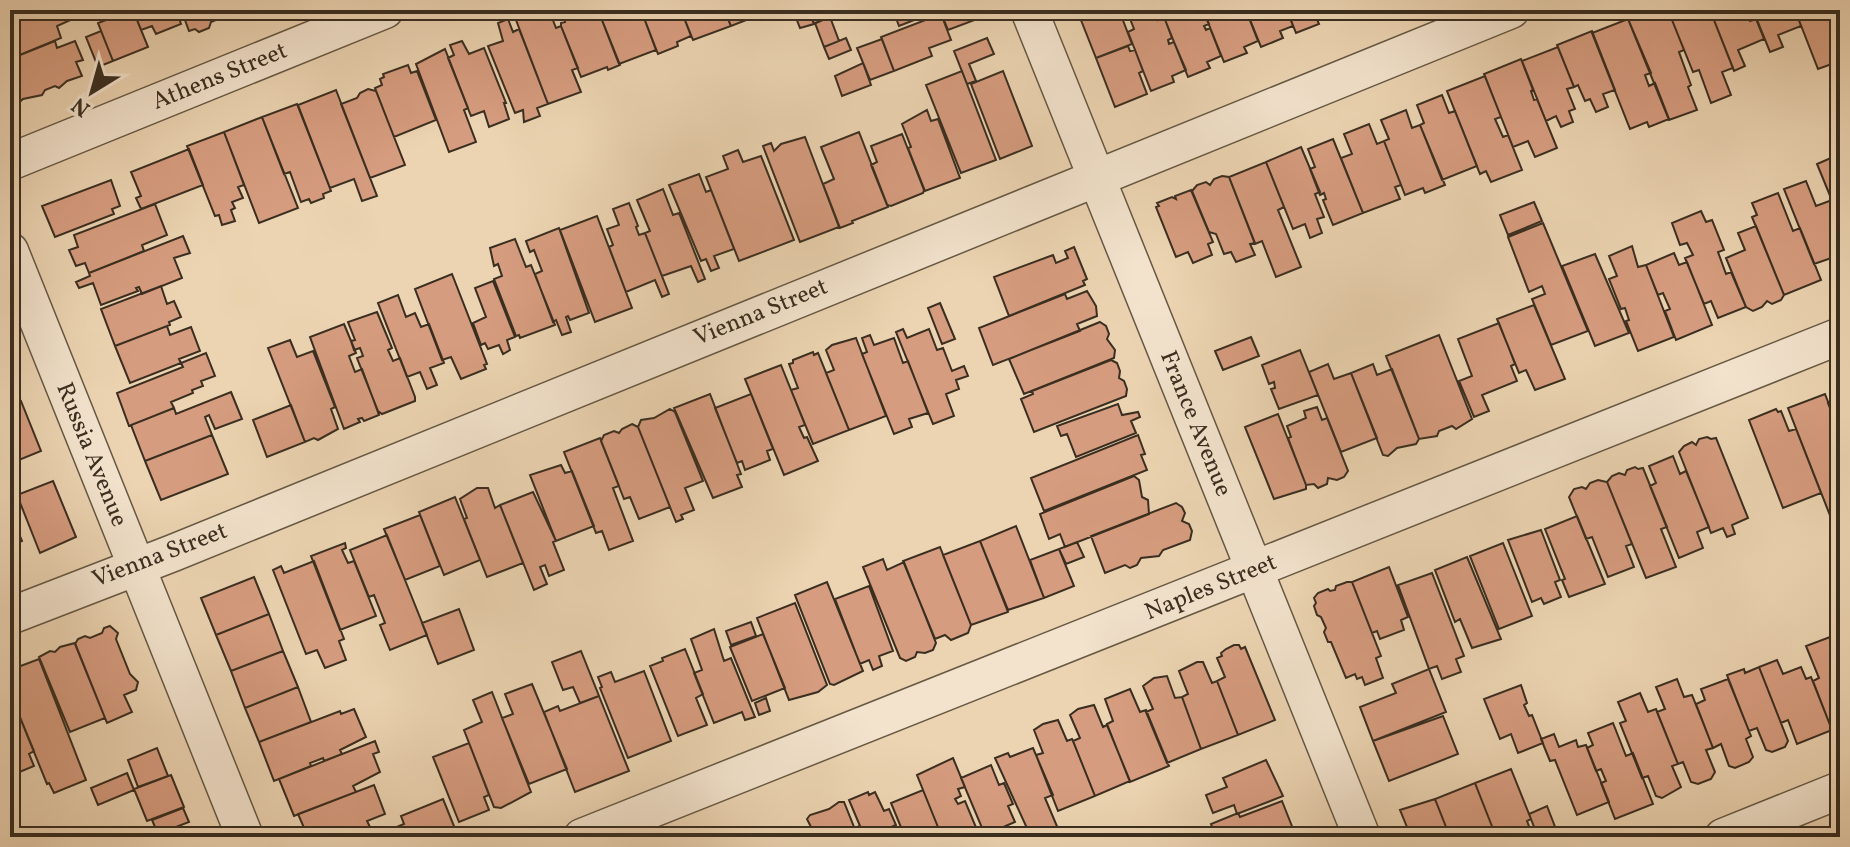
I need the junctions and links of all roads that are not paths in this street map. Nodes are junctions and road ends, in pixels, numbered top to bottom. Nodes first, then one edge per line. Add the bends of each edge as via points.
1 (385, 10) edge
2 (1029, 10) edge
3 (1511, 10) edge
4 (10, 162) edge
5 (1096, 177) junction
6 (10, 251) edge
7 (1840, 336) edge
8 (135, 567) junction
9 (1254, 570) junction
10 (10, 616) edge
11 (1840, 790) edge
12 (245, 837) edge
13 (582, 837) edge
14 (1362, 837) edge
15 (1723, 837) edge

1 - 4 street, Athens Street
2 - 5 street, France Avenue
3 - 5 street, Vienna Street
5 - 8 street, Vienna Street
5 - 9 street, France Avenue
6 - 8 street, Russia Avenue
7 - 9 street, Naples Street
8 - 10 street, Vienna Street
8 - 12 street, Russia Avenue
9 - 13 street, Naples Street
9 - 14 street, France Avenue
11 - 15 street

